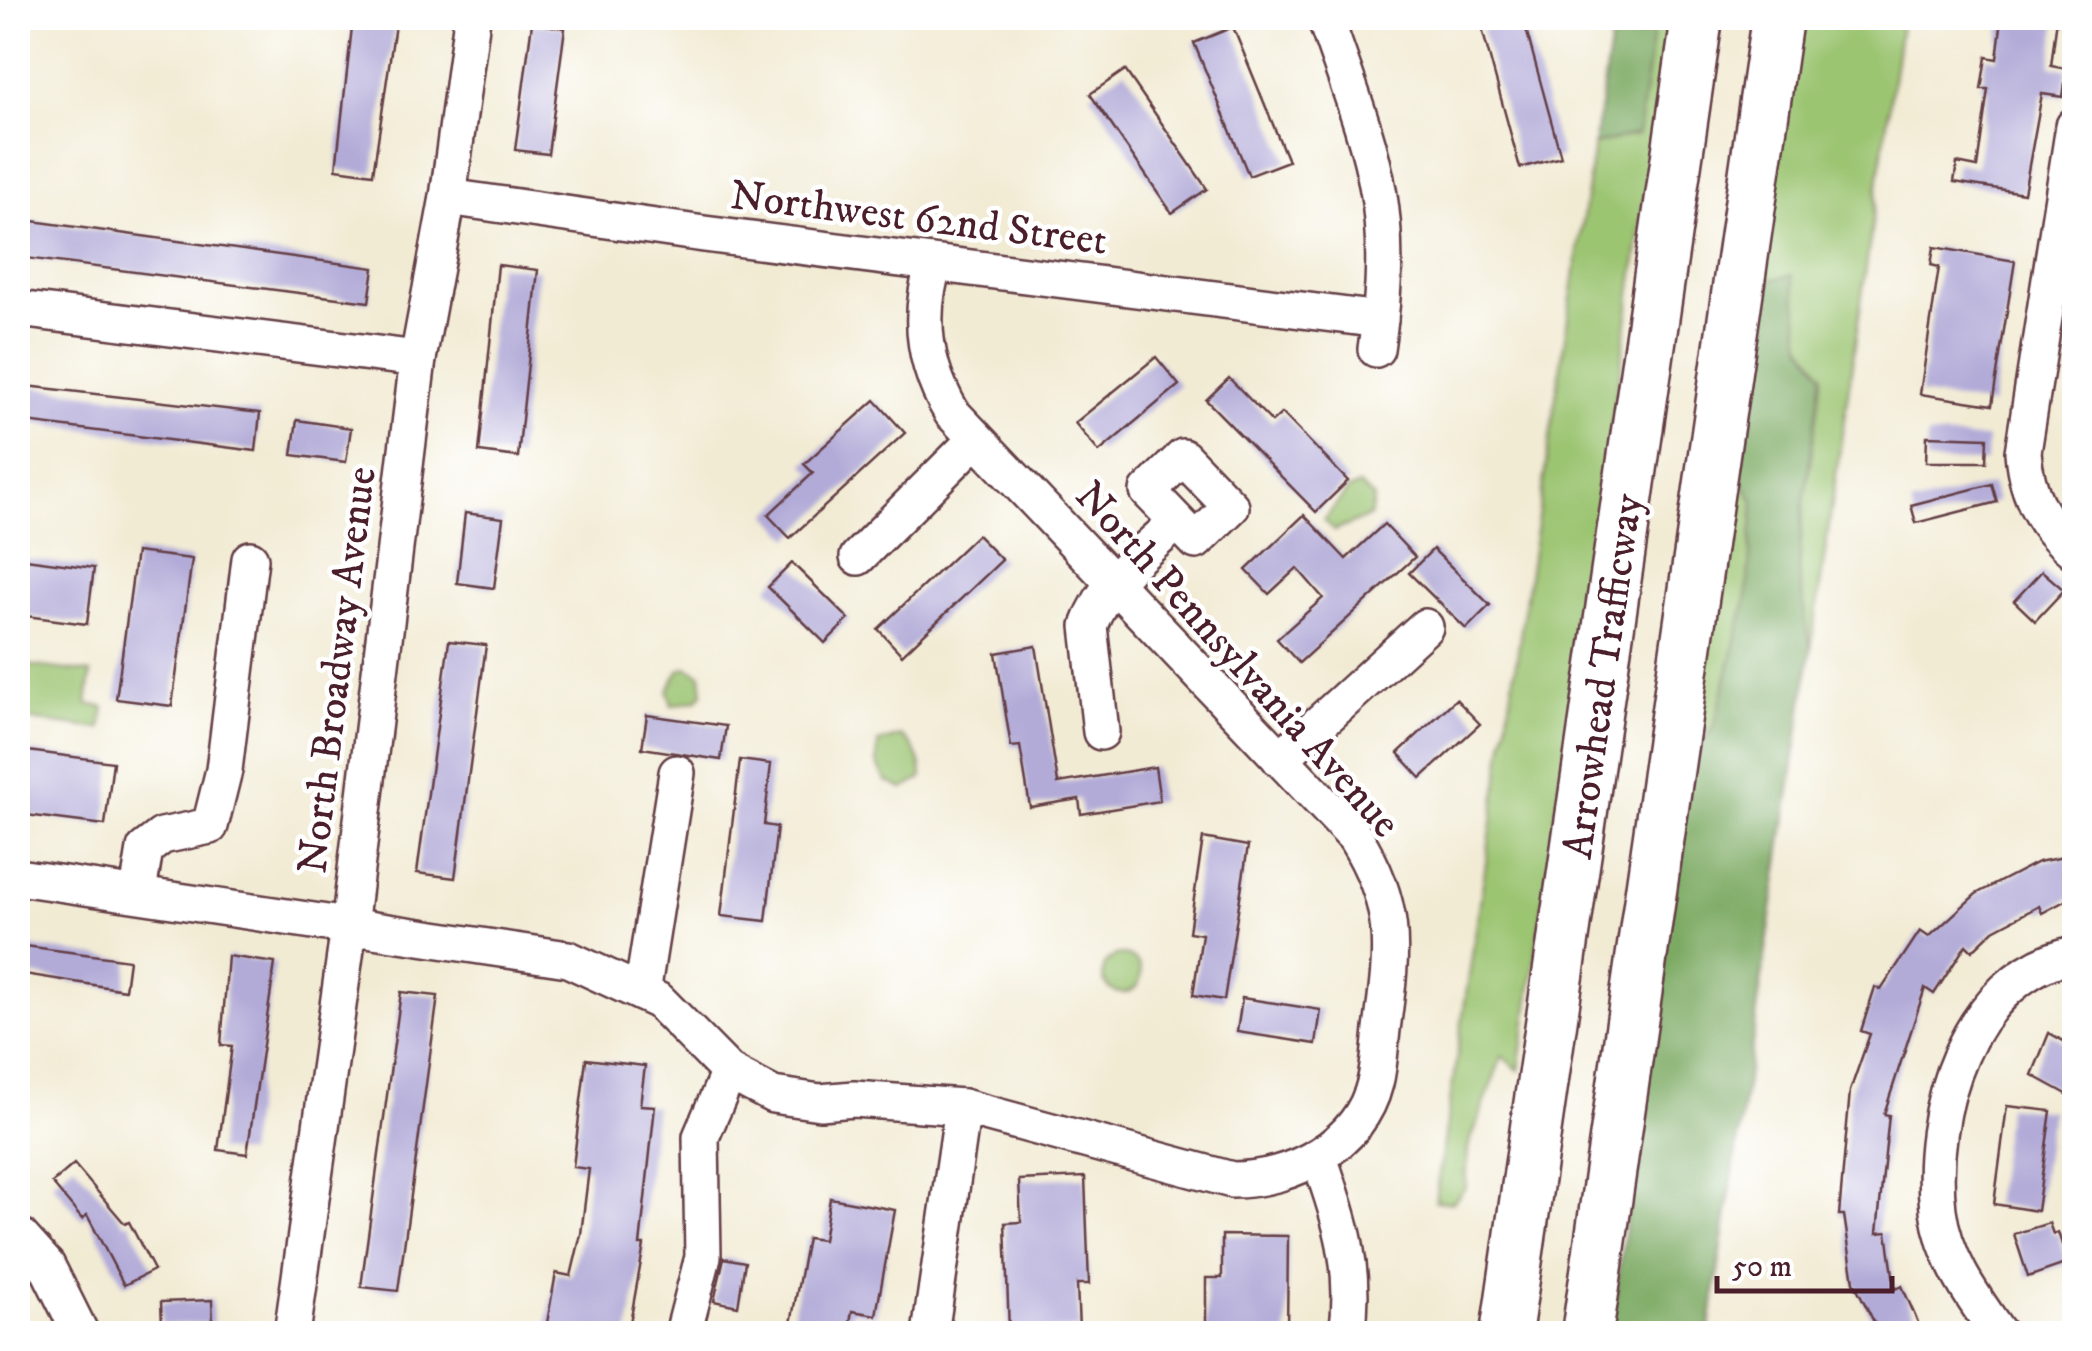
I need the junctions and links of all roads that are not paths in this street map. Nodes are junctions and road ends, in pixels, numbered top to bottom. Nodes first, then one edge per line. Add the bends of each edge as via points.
1 (472, 18) edge
2 (1325, 18) edge
3 (1696, 18) edge
4 (1776, 18) edge
5 (2074, 126) edge
6 (448, 196) junction
7 (2065, 250) edge
8 (934, 264) junction
9 (18, 308) edge
10 (418, 359) junction
11 (976, 439) junction
12 (1177, 522) dead end
13 (2074, 551) edge
14 (858, 557) dead end
15 (250, 559) dead end
16 (1112, 582) junction
17 (1425, 627) dead end
18 (1100, 732) dead end
19 (1280, 760) junction
20 (677, 774) dead end
21 (18, 877) edge
22 (138, 892) junction
23 (349, 927) junction
24 (2074, 954) edge
25 (642, 993) junction
26 (730, 1072) junction
27 (963, 1107) junction
28 (1318, 1158) junction
29 (18, 1234) edge
30 (82, 1334) edge
31 (292, 1334) edge
32 (683, 1334) edge
33 (930, 1334) edge
34 (1347, 1334) edge
35 (1506, 1334) edge
36 (1587, 1334) edge
37 (1998, 1334) edge

1 - 6 street, North Broadway Avenue
2 - 8 street, Northwest 62nd Street via 1377,168 1386,250 1378,335
3 - 35 highway, Arrowhead Trafficway
4 - 36 highway, Arrowhead Trafficway
5 - 7 street
6 - 8 street, Northwest 62nd Street
6 - 10 street, North Broadway Avenue
7 - 13 street via 2023,452 2033,500
8 - 11 street, North Pennsylvania Avenue via 924,314 930,366 952,412
9 - 10 street
10 - 23 street, North Broadway Avenue
11 - 14 street
11 - 16 street, North Pennsylvania Avenue
12 - 16 street
15 - 22 street via 224,770 210,826 162,836 145,849
16 - 18 street via 1089,626
16 - 19 street, North Pennsylvania Avenue
17 - 19 street
19 - 28 street, North Pennsylvania Avenue via 1355,838 1384,893 1391,924 1375,1084 1352,1128
20 - 25 street
21 - 22 street
22 - 23 street
23 - 25 street via 528,950 606,973
23 - 31 street, North Broadway Avenue
24 - 37 street via 2021,977 1982,1019 1953,1066 1939,1143 1938,1212 1957,1274
25 - 26 street via 659,1001
26 - 27 street via 788,1099
26 - 32 street via 701,1137 703,1257
27 - 28 street, North Pennsylvania Avenue via 1232,1180 1266,1178
27 - 33 street
28 - 34 street via 1347,1236 1353,1294
29 - 30 street via 47,1266

